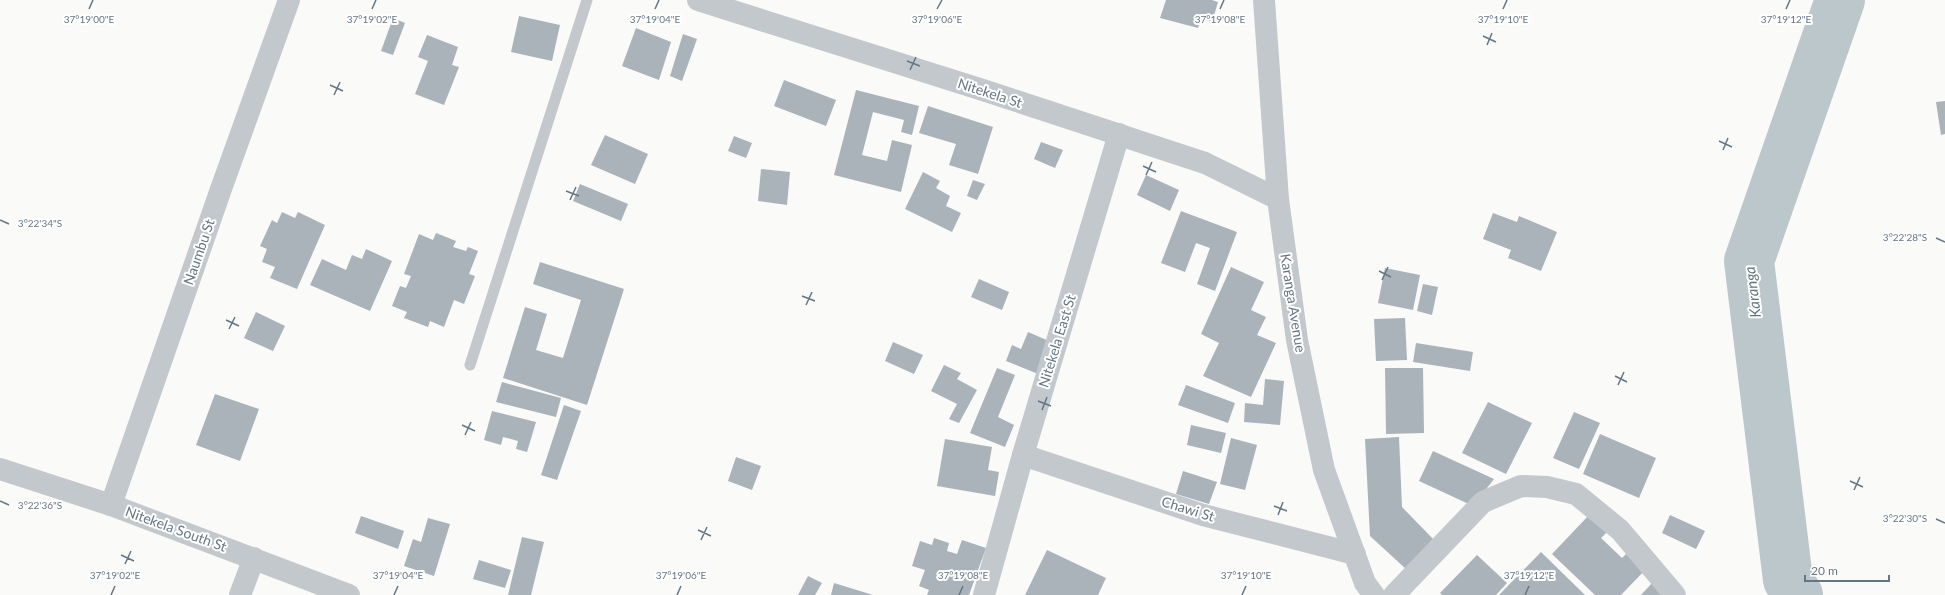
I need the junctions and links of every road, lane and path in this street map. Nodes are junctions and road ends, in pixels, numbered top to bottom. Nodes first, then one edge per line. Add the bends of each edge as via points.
1 (289, 0) edge
2 (587, 0) edge
3 (698, 0) edge
4 (1264, 0) edge
5 (1119, 134) junction
6 (1278, 199) junction
7 (470, 365) dead end
8 (1023, 455) junction
9 (0, 469) edge
10 (111, 505) junction
11 (1355, 554) junction
12 (254, 558) junction
13 (1367, 591) edge
14 (240, 595) edge
15 (349, 595) edge
16 (984, 595) edge
17 (1394, 595) edge
18 (1675, 595) edge

1 - 10 street, Naumbu St
2 - 7 lane
3 - 5 street, Nitekela St
4 - 6 street, Karanga Avenue
5 - 6 street, Nitekela St via 1205,163
5 - 8 street, Nitekela East St
6 - 11 street, Karanga Avenue via 1297,340 1324,470
8 - 11 street, Chawi St via 1203,515
8 - 16 street, Nitekela East St
9 - 10 street, Nitekela South St
10 - 12 street, Nitekela South St
11 - 13 street, Karanga Avenue
12 - 14 street
12 - 15 street, Nitekela South St
17 - 18 street via 1483,502 1521,486 1547,487 1576,494 1620,530

